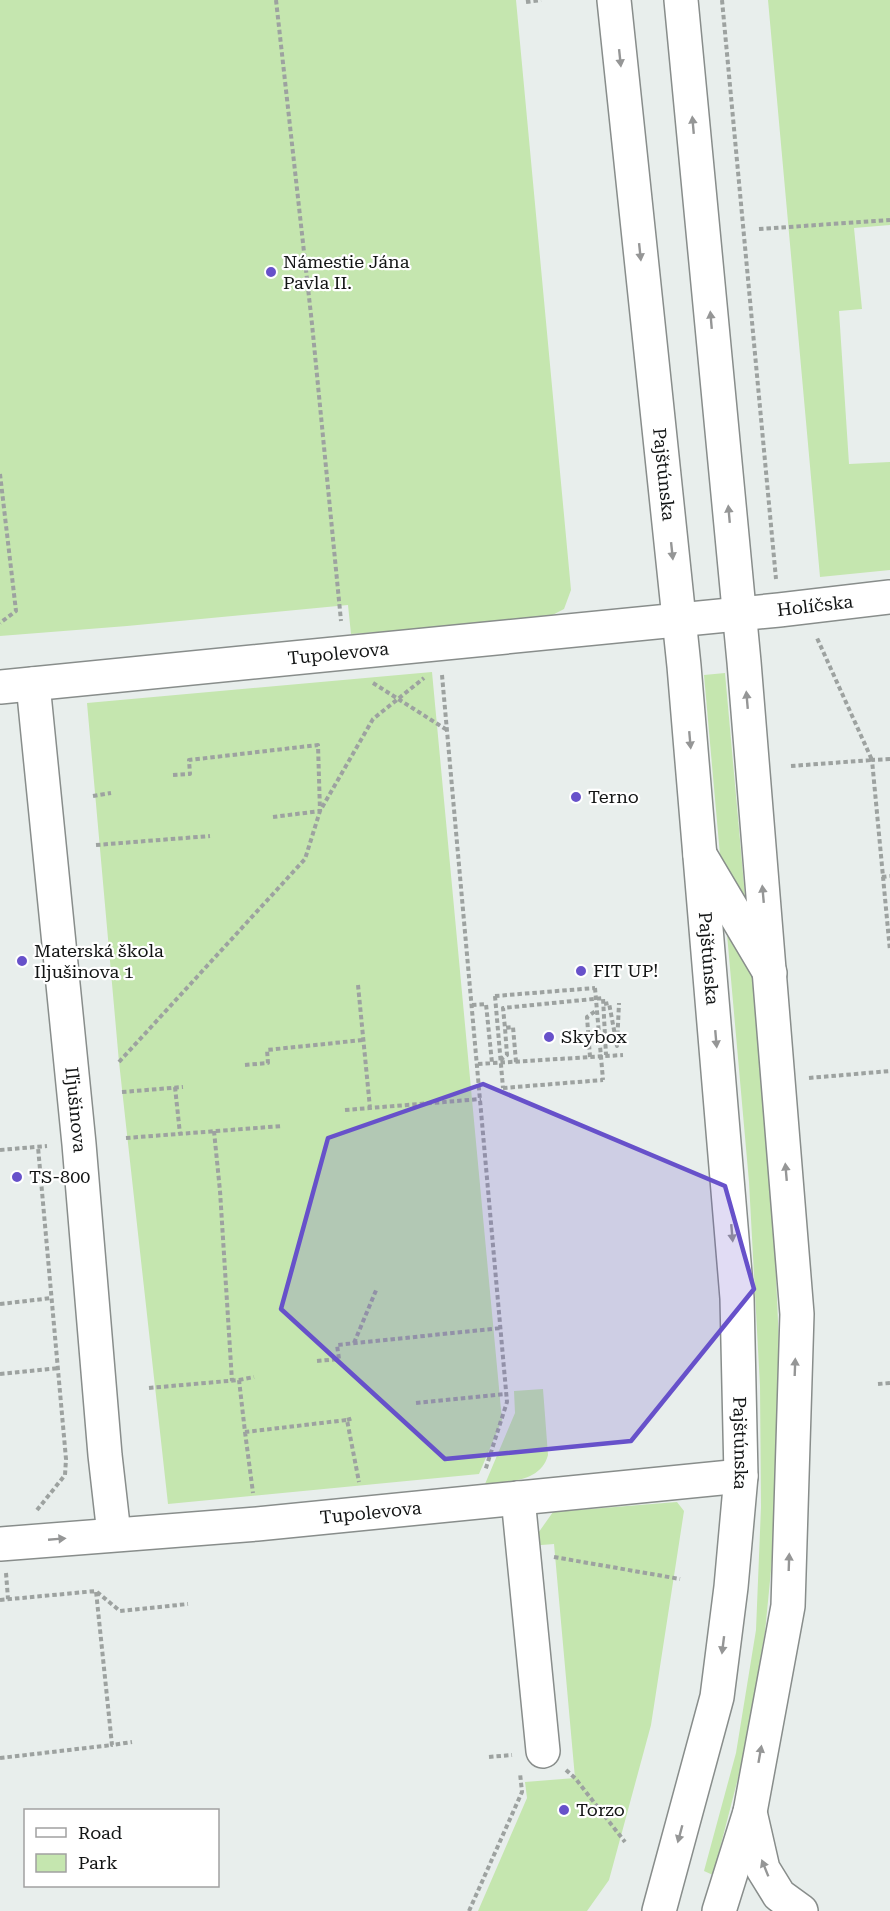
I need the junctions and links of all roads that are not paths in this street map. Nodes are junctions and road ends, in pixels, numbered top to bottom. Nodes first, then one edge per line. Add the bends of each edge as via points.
1 (614, 0) edge
2 (681, 0) edge
3 (890, 597) edge
4 (739, 614) junction
5 (679, 619) junction
6 (33, 684) junction
7 (0, 687) edge
8 (700, 855) junction
9 (770, 973) junction
10 (741, 1476) junction
11 (518, 1498) junction
12 (114, 1534) junction
13 (0, 1544) edge
14 (527, 1756) road end
15 (750, 1812) junction
16 (659, 1911) edge
17 (719, 1911) edge
18 (801, 1911) edge

1 -> 5 main road, Pajštúnska
4 -> 2 main road
3 - 4 main road, Holíčska
4 - 5 main road, Holíčska
9 -> 4 main road
5 - 6 main road, Tupolevova via 354,665
5 -> 8 main road, Pajštúnska
6 - 7 main road, Tupolevova
6 - 12 main road, Iľjušinova
8 - 9 main road
8 -> 10 main road, Pajštúnska via 737,1298
15 -> 9 main road via 788,1606 797,1314
10 - 11 main road, Tupolevova
10 -> 16 main road, Pajštúnska via 717,1697
11 - 12 main road, Tupolevova
11 - 14 main road via 524,1552
13 -> 12 main road, Tupolevova
15 - 17 main road
18 -> 15 main road via 779,1895 763,1869

